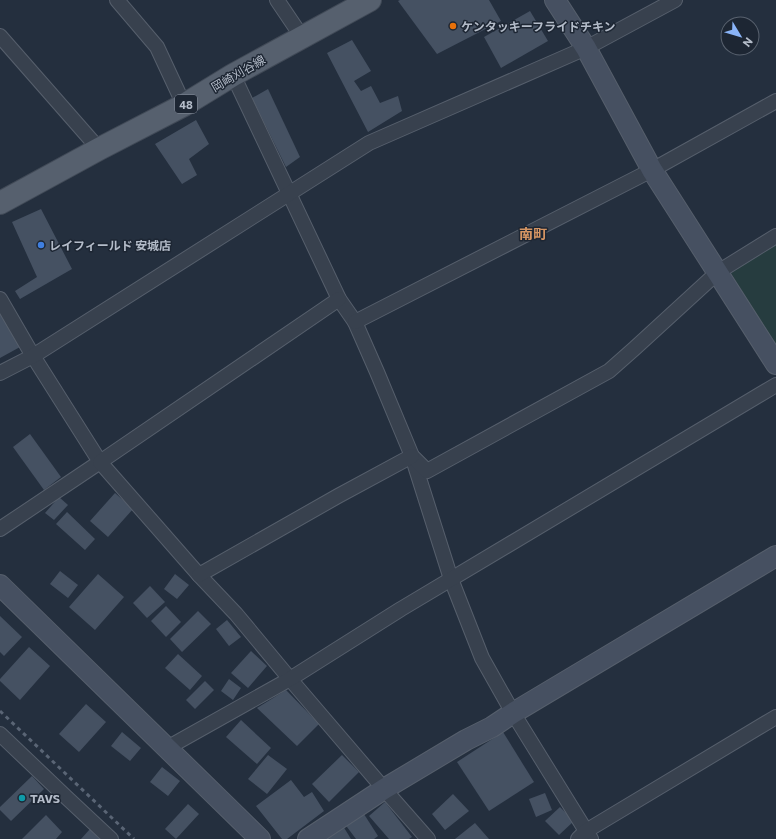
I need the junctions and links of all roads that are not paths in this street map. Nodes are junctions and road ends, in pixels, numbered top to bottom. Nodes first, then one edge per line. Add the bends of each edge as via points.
1 (117, 0) edge
2 (277, 0) edge
3 (370, 0) edge
4 (555, 0) edge
5 (675, 0) edge
6 (0, 36) edge
7 (302, 36) junction
8 (586, 48) junction
9 (234, 75) junction
10 (776, 101) edge
11 (184, 105) junction
12 (100, 149) junction
13 (652, 170) junction
14 (289, 194) junction
15 (0, 203) edge
16 (776, 236) edge
17 (718, 272) junction
18 (0, 299) edge
19 (339, 299) junction
20 (355, 322) junction
21 (33, 356) junction
22 (776, 364) edge
23 (0, 373) edge
24 (776, 385) edge
25 (412, 456) junction
26 (100, 462) junction
27 (0, 529) edge
28 (776, 556) edge
29 (199, 575) junction
30 (451, 579) junction
31 (0, 585) edge
32 (290, 679) junction
33 (514, 713) junction
34 (776, 717) edge
35 (0, 734) edge
36 (167, 748) junction
37 (384, 789) junction
38 (585, 836) edge
39 (111, 839) edge
40 (260, 839) edge
41 (308, 839) edge
42 (428, 839) edge

1 - 11 street via 157,47
2 - 7 street
3 - 7 main road, 岡崎刈谷線 / 48
4 - 8 street
5 - 8 street
6 - 12 street
7 - 9 main road, 岡崎刈谷線 / 48
8 - 13 street
8 - 14 street via 369,143
9 - 11 main road, 岡崎刈谷線 / 48
9 - 14 street
10 - 13 street
11 - 12 main road, 岡崎刈谷線 / 48
12 - 15 main road, 岡崎刈谷線 / 48
13 - 17 street
13 - 20 street
14 - 19 street
14 - 21 street
16 - 17 street
17 - 22 street
17 - 25 street via 609,371 427,471
18 - 21 street
19 - 20 street
19 - 26 street
20 - 25 street
21 - 23 street
21 - 26 street
24 - 30 street
25 - 29 street
25 - 30 street
26 - 27 street
26 - 29 street
28 - 33 street
29 - 32 street via 236,614
30 - 32 street via 400,608
30 - 33 street via 482,658
31 - 36 street
32 - 36 street
32 - 37 street
33 - 37 street
33 - 38 street
34 - 38 street
35 - 39 street
36 - 40 street
37 - 41 street
37 - 42 street

